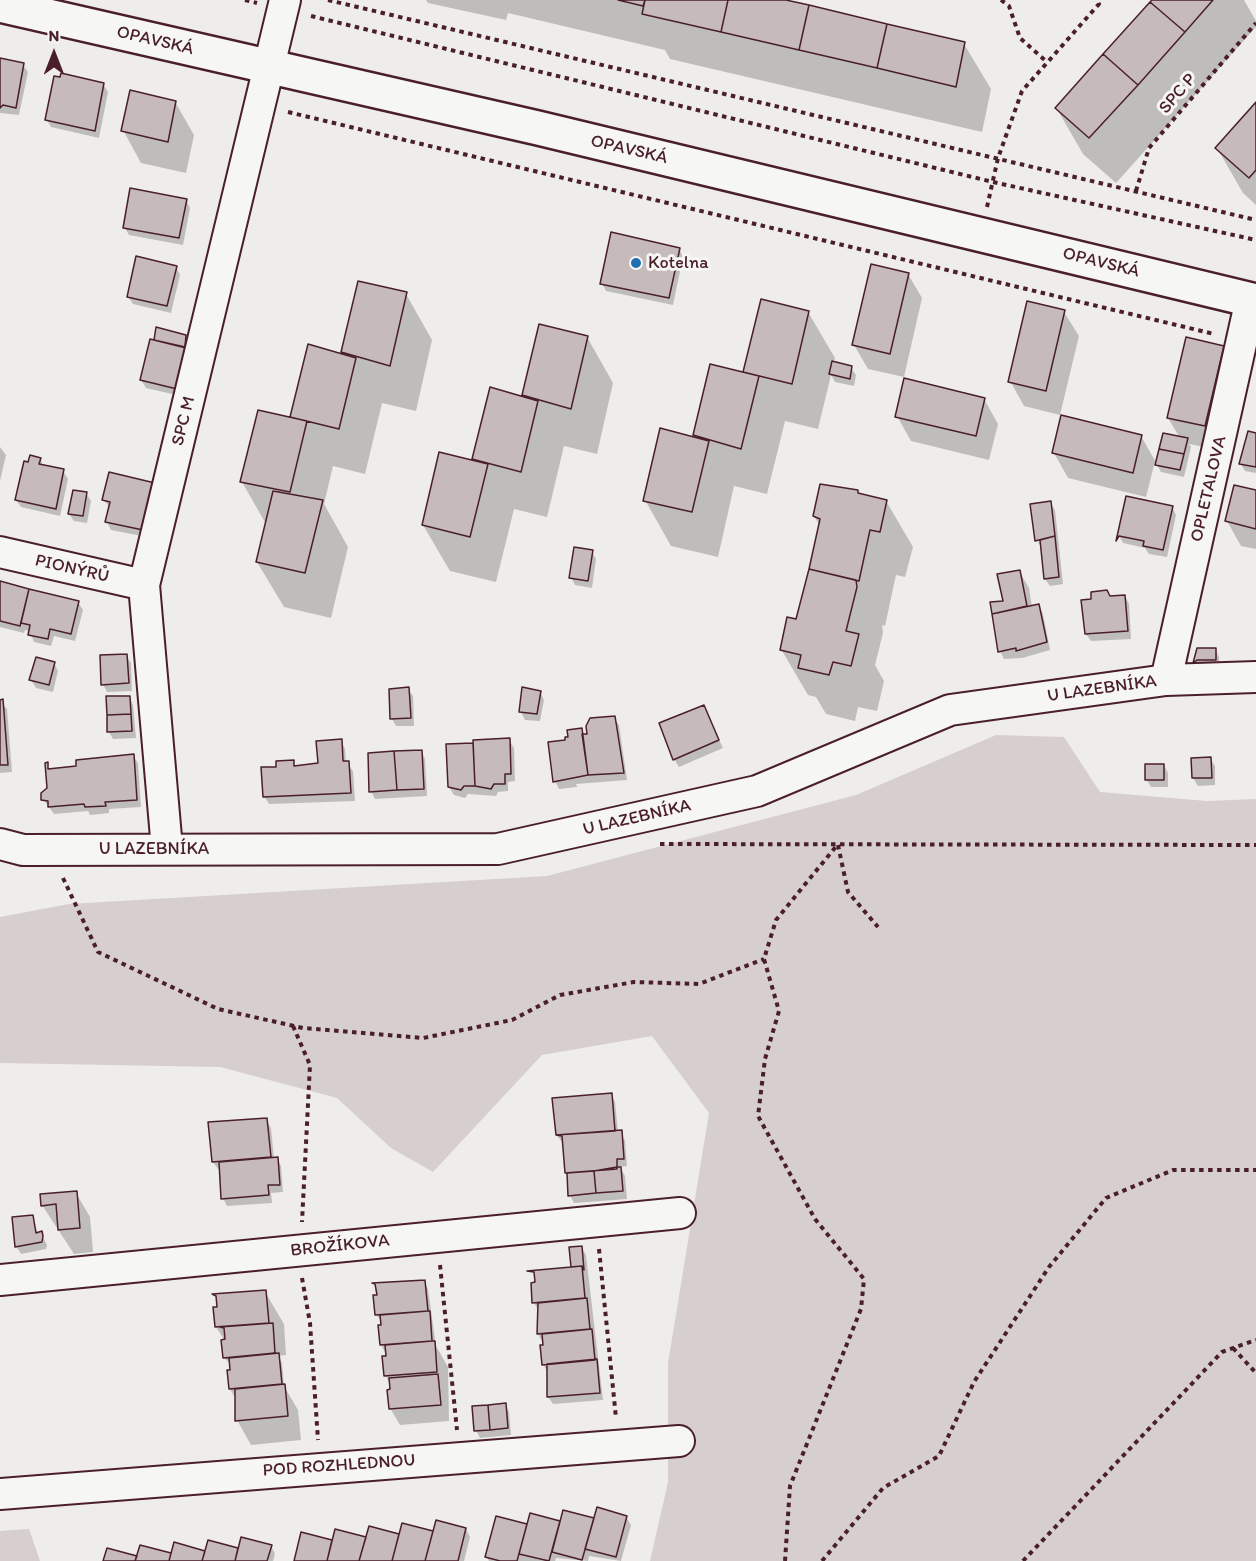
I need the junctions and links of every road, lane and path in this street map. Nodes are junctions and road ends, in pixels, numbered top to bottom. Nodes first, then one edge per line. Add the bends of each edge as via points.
1 (245, 0) edge
2 (328, 0) edge
3 (1001, 0) edge
4 (1099, 1) edge
5 (284, 4) edge
6 (0, 5) edge
7 (1256, 23) edge
8 (1047, 62) junction
9 (268, 67) junction
10 (278, 109) dead end
11 (999, 158) junction
12 (993, 182) junction
13 (1136, 191) junction
14 (1256, 220) edge
15 (980, 234) junction
16 (1256, 240) edge
17 (1253, 300) edge
18 (1243, 335) junction
19 (0, 552) edge
20 (144, 585) junction
21 (1256, 677) edge
22 (1166, 680) junction
23 (0, 844) edge
24 (649, 844) dead end
25 (838, 844) junction
26 (1256, 845) edge
27 (167, 849) junction
28 (50, 850) junction
29 (878, 927) dead end
30 (764, 959) junction
31 (293, 1025) junction
32 (1256, 1170) edge
33 (680, 1213) dead end
34 (596, 1221) junction
35 (438, 1237) junction
36 (300, 1238) junction
37 (0, 1280) edge
38 (1256, 1340) edge
39 (1233, 1348) junction
40 (1256, 1373) edge
41 (454, 1401) dead end
42 (679, 1441) dead end
43 (618, 1445) junction
44 (321, 1468) junction
45 (0, 1494) edge
46 (785, 1561) edge
47 (822, 1561) edge
48 (1023, 1561) edge

1 - 5 path
2 - 11 path
3 - 8 path via 1009,6 1020,38
4 - 8 path
5 - 9 street, SPC M
5 - 12 path
6 - 9 main road, OPAVSKÁ
7 - 13 path, SPC P via 1149,148
8 - 11 path via 1022,91
9 - 15 main road, OPAVSKÁ
9 - 20 street, SPC M
10 - 18 path via 1227,338
11 - 12 path
11 - 13 path
12 - 15 path
12 - 16 path
13 - 14 path
15 - 17 main road, OPAVSKÁ
17 - 18 street, OPLETALOVA
18 - 22 street, OPLETALOVA
19 - 20 street, PIONÝRŮ
20 - 27 street, SPC M
21 - 22 street, U LAZEBNÍKA
22 - 27 street, U LAZEBNÍKA via 950,710 757,791 498,849
23 - 28 street, U LAZEBNÍKA via 23,850
24 - 25 path
25 - 26 path
25 - 29 path via 848,892
25 - 30 path via 776,920
27 - 28 street, U LAZEBNÍKA
28 - 31 path via 98,952 218,1009
30 - 31 path via 699,984 634,982 560,995 512,1020 423,1038
30 - 46 path via 779,1011 765,1059 758,1116 815,1219 864,1279 861,1309 790,1486
31 - 36 path via 310,1065
32 - 47 path via 1173,1170 1106,1198 1049,1267 974,1382 939,1456 883,1488
33 - 34 street, BROŽÍKOVA
34 - 35 street, BROŽÍKOVA
34 - 43 path
35 - 36 street, BROŽÍKOVA
35 - 41 path
36 - 37 street, BROŽÍKOVA
36 - 44 path
38 - 39 path
39 - 40 path
39 - 48 path via 1222,1352
42 - 43 street, POD ROZHLEDNOU
43 - 44 street, POD ROZHLEDNOU
44 - 45 street, POD ROZHLEDNOU

